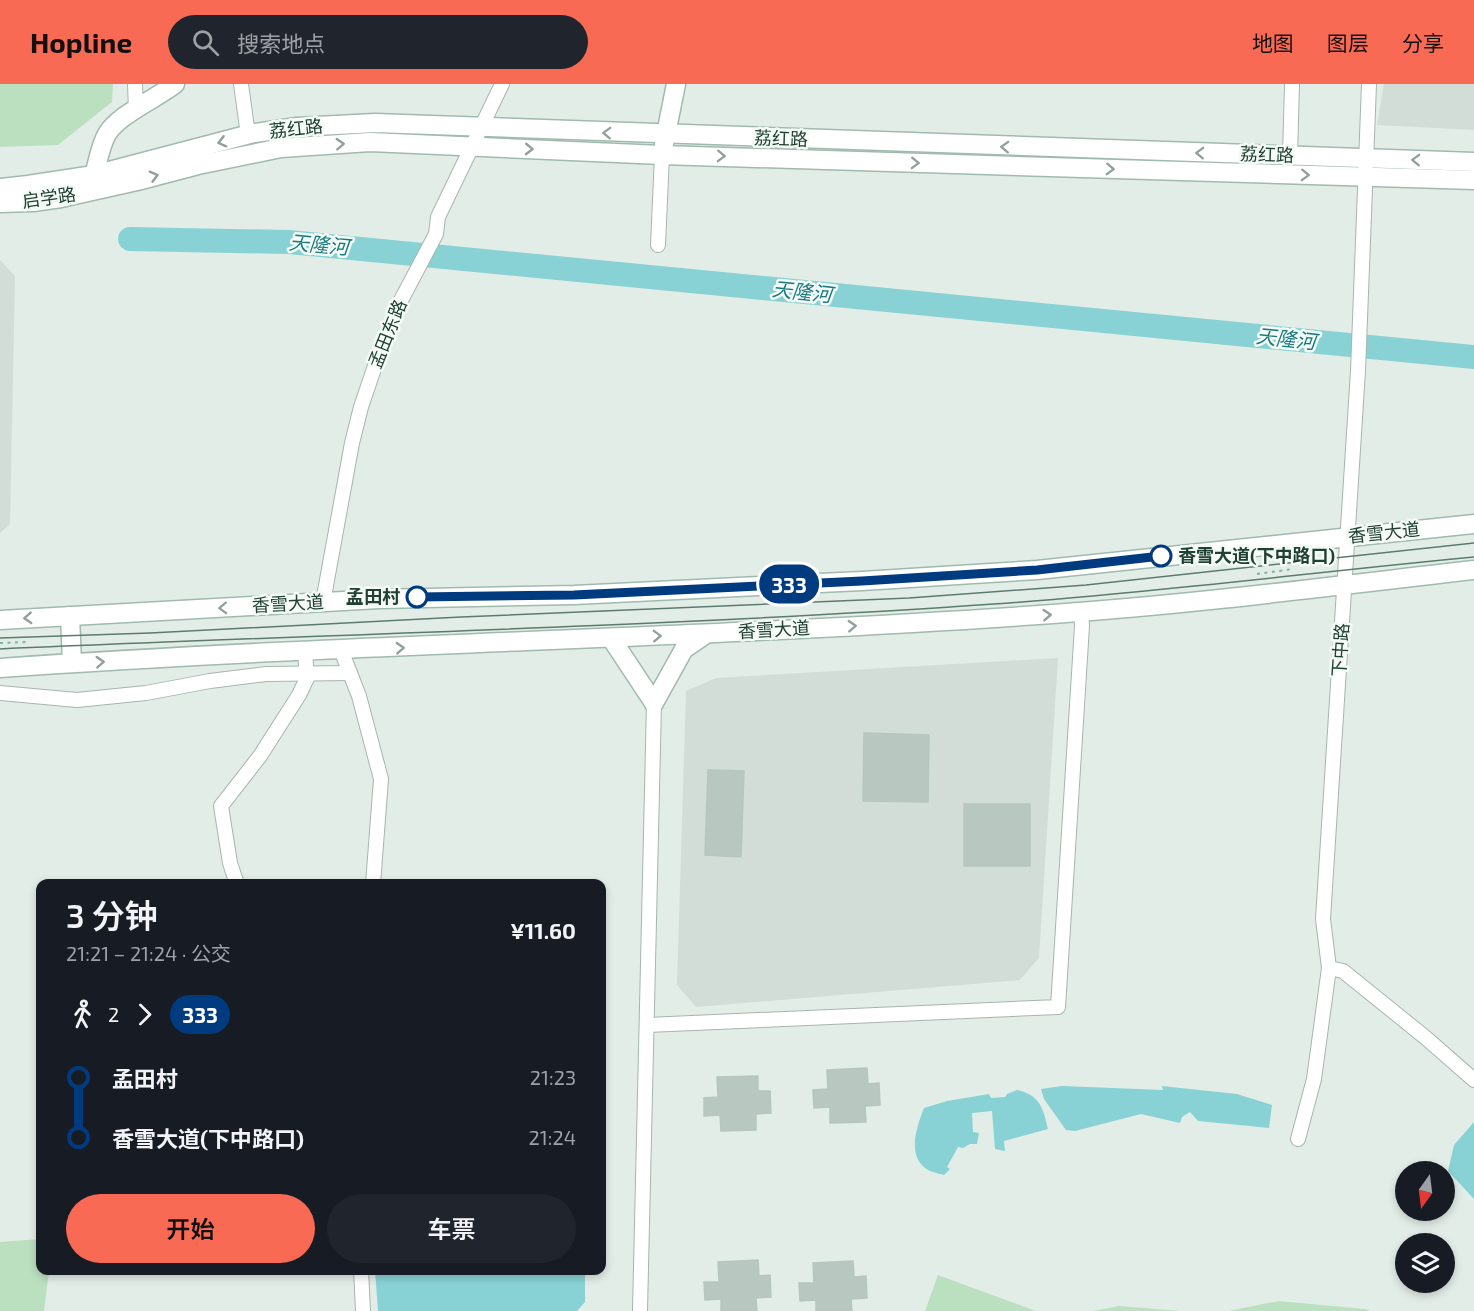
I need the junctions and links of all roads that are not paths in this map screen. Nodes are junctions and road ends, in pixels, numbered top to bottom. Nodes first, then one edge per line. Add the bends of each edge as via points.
1 (135, 84) edge
2 (175, 84) edge
3 (241, 84) edge
4 (502, 84) edge
5 (676, 84) edge
6 (1292, 84) edge
7 (1369, 84) edge
8 (136, 110) junction
9 (481, 128) junction
10 (279, 129) junction
11 (248, 135) junction
12 (665, 135) junction
13 (471, 147) junction
14 (281, 148) junction
15 (662, 155) junction
16 (1290, 156) junction
17 (1474, 162) edge
18 (1366, 168) junction
19 (1474, 180) edge
20 (96, 183) junction
21 (0, 188) edge
22 (0, 203) edge
23 (658, 245) dead end
24 (1474, 524) edge
25 (1348, 538) junction
26 (1474, 570) edge
27 (1345, 586) junction
28 (323, 602) junction
29 (1081, 612) junction
30 (70, 616) junction
31 (0, 620) edge
32 (707, 634) junction
33 (611, 638) junction
34 (341, 650) junction
35 (305, 652) junction
36 (72, 663) junction
37 (0, 668) edge
38 (307, 674) junction
39 (350, 674) junction
40 (0, 693) edge
41 (654, 703) junction
42 (235, 879) edge
43 (373, 879) edge
44 (1329, 968) junction
45 (647, 1025) junction
46 (1474, 1080) edge
47 (1298, 1139) dead end
48 (361, 1275) edge
49 (363, 1311) edge
50 (640, 1311) edge

1 - 8 street
2 - 8 main road
3 - 11 street
4 - 9 street, 孟田东路
5 - 12 main road
6 - 16 street
7 - 18 street, 下中路
8 - 20 main road via 105,137
9 - 10 main road, 荔红路 via 340,124
12 -> 9 main road, 荔红路
9 - 13 street, 孟田东路
10 - 11 main road, 荔红路
10 - 14 main road
11 -> 20 main road, 荔红路
12 - 15 main road
16 -> 12 main road, 荔红路
14 -> 13 main road, 荔红路 via 370,142
13 -> 15 main road, 荔红路
13 - 28 street, 孟田东路 via 438,217 436,234 399,304 361,407
20 -> 14 main road, 荔红路
15 -> 18 main road, 荔红路
15 - 23 street
16 - 18 main road, 荔红路
17 -> 18 main road, 荔红路
18 - 19 main road, 荔红路
18 - 25 street, 下中路
20 - 21 main road, 启学路
20 - 22 main road, 启学路 via 33,202
24 - 25 main road, 香雪大道
25 - 27 street, 下中路
25 - 28 main road, 香雪大道 via 964,575 574,595
26 - 27 main road, 香雪大道
27 - 29 main road, 香雪大道
27 - 44 street, 下中路 via 1323,919
28 -> 30 main road, 香雪大道
32 -> 29 main road, 香雪大道
29 - 45 street via 1058,1007
30 -> 31 main road, 香雪大道
30 - 36 main road
33 -> 32 main road, 香雪大道
32 - 41 main road via 684,649
34 -> 33 main road, 香雪大道
33 - 41 main road
34 - 35 main road, 香雪大道
34 - 39 street
36 -> 35 main road, 香雪大道
35 - 38 street
36 - 37 main road, 香雪大道
38 - 39 street
38 - 40 street via 266,674 77,700
38 - 42 street via 299,695 267,746 220,806
39 - 43 street via 381,779
41 - 45 street
44 - 46 street via 1343,971
44 - 47 street, 下中路 via 1314,1079
45 - 50 street
48 - 49 street

